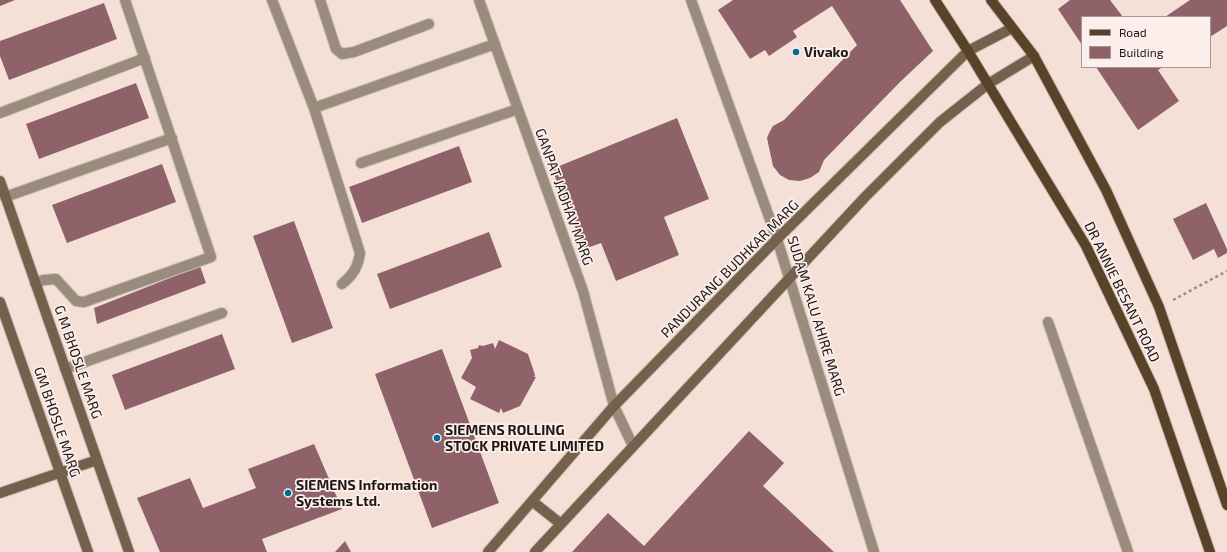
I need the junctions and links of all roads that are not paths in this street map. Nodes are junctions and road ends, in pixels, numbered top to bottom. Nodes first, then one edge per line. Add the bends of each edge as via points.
1 (125, 0) edge
2 (272, 0) edge
3 (320, 0) edge
4 (479, 0) edge
5 (691, 0) edge
6 (935, 0) edge
7 (991, 0) edge
8 (429, 24) dead end
9 (1012, 28) junction
10 (494, 44) junction
11 (968, 51) junction
12 (1034, 56) junction
13 (145, 58) junction
14 (988, 84) junction
15 (314, 108) junction
16 (518, 109) junction
17 (0, 113) edge
18 (172, 138) junction
19 (361, 162) dead end
20 (0, 181) edge
21 (5, 197) junction
22 (777, 239) junction
23 (789, 278) junction
24 (35, 283) junction
25 (342, 284) dead end
26 (0, 304) edge
27 (222, 313) dead end
28 (1048, 322) dead end
29 (65, 369) junction
30 (614, 406) junction
31 (633, 446) junction
32 (97, 460) junction
33 (60, 473) junction
34 (0, 494) edge
35 (532, 501) junction
36 (1227, 505) edge
37 (561, 524) junction
38 (88, 552) edge
39 (130, 552) edge
40 (488, 552) edge
41 (535, 552) edge
42 (874, 552) edge
43 (1128, 552) edge
44 (1210, 552) edge

1 - 13 street
2 - 15 street
3 - 8 street via 336,49 342,54 354,52
4 - 10 street, GANPAT JADHAV MARG
5 - 22 street, SUDAM KALU AHIRE MARG
6 - 11 main road, DR ANNIE BESANT ROAD
7 - 9 main road, DR ANNIE BESANT ROAD
9 - 11 main road, PANDURANG BUDHKAR MARG
9 - 12 main road, DR ANNIE BESANT ROAD
10 - 15 street
10 - 16 street, GANPAT JADHAV MARG
11 - 14 main road, DR ANNIE BESANT ROAD
11 - 22 main road, PANDURANG BUDHKAR MARG
12 - 14 main road
12 - 36 main road, DR ANNIE BESANT ROAD via 1106,190 1159,307
13 - 17 street
13 - 18 street
14 - 23 main road via 940,122
14 - 44 main road, DR ANNIE BESANT ROAD via 1093,260 1154,389
15 - 25 street via 360,253 359,263 353,275
16 - 19 street
16 - 30 street, GANPAT JADHAV MARG via 583,292
18 - 21 street
18 - 24 street via 211,255 210,259 84,302 76,301 56,280
20 - 21 main road, G M BHOSLE MARG
21 - 24 main road, G M BHOSLE MARG
22 - 23 street, SUDAM KALU AHIRE MARG
22 - 30 main road, PANDURANG BUDHKAR MARG
23 - 31 main road
23 - 42 street, SUDAM KALU AHIRE MARG
24 - 29 main road, G M BHOSLE MARG
26 - 33 main road, GM BHOSLE MARG
27 - 29 street
28 - 43 street
29 - 32 main road, G M BHOSLE MARG
30 - 31 street, GANPAT JADHAV MARG
30 - 35 main road, PANDURANG BUDHKAR MARG
31 - 37 main road
32 - 33 main road
32 - 39 main road, G M BHOSLE MARG
33 - 34 main road
33 - 38 main road, GM BHOSLE MARG
35 - 37 main road
35 - 40 main road, PANDURANG BUDHKAR MARG
37 - 41 main road

